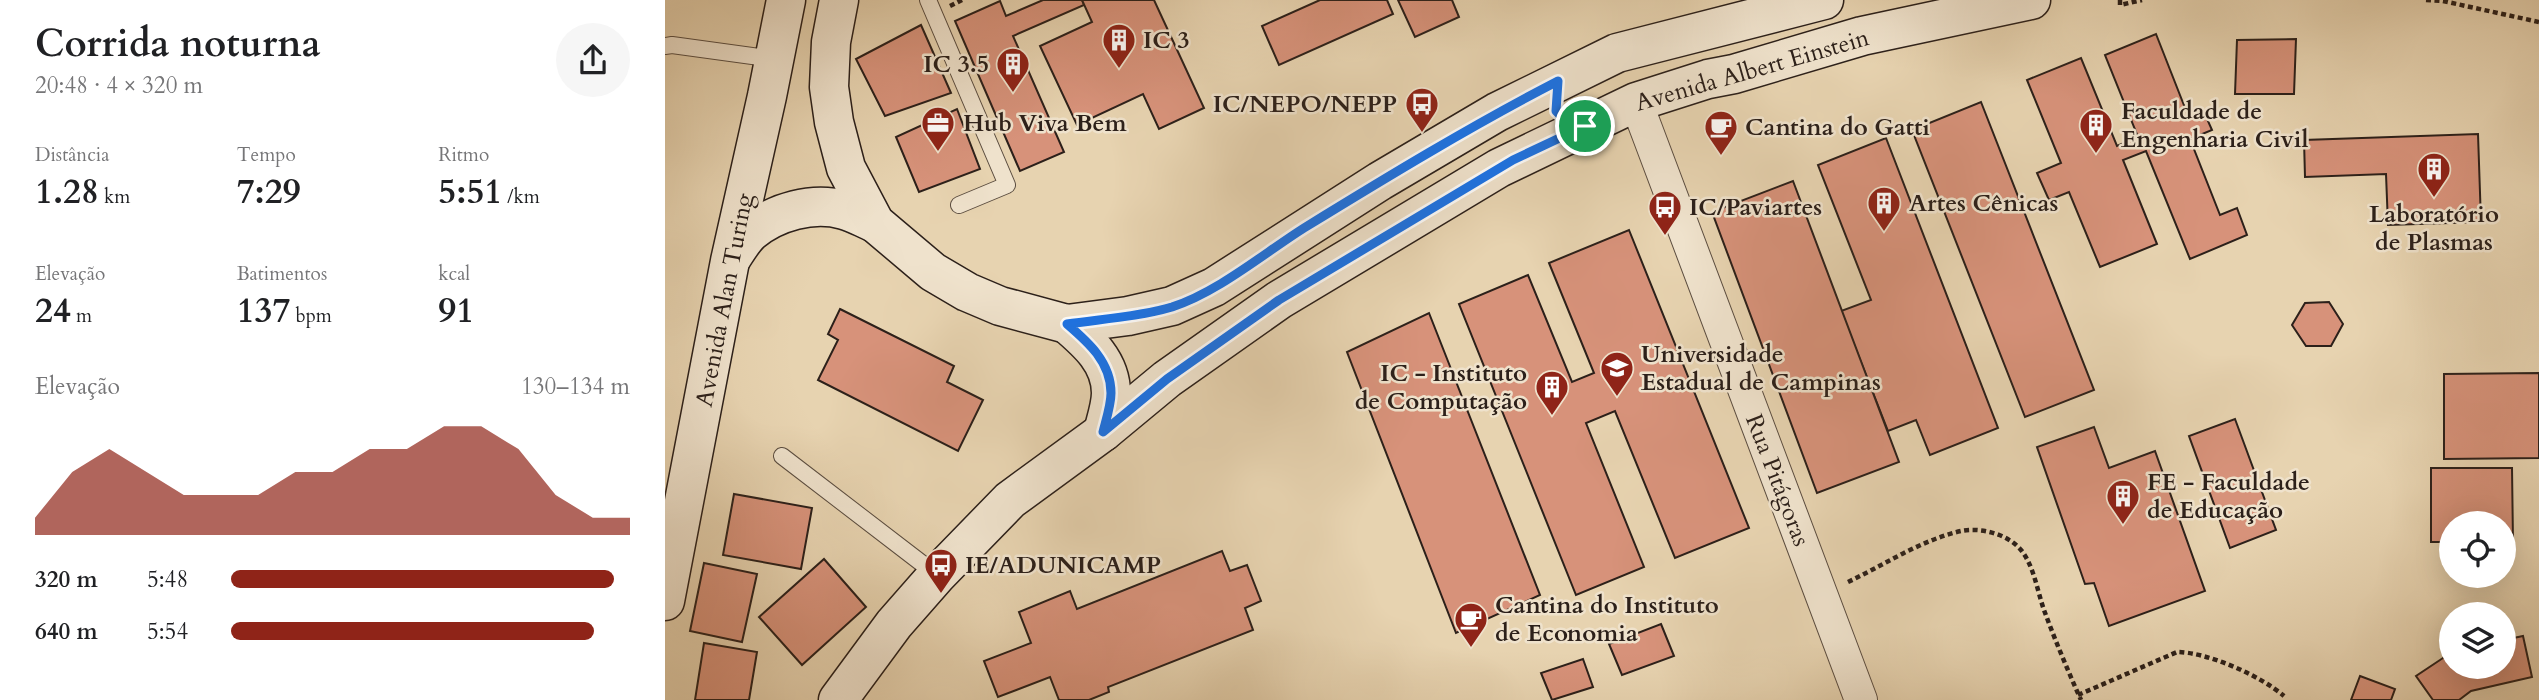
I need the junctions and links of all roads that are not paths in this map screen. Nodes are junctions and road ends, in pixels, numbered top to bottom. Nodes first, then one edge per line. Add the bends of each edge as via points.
1 (786, 0) edge
2 (839, 0) edge
3 (928, 0) edge
4 (1824, 0) edge
5 (2031, 0) edge
6 (1685, 35) junction
7 (665, 46) edge
8 (774, 58) junction
9 (1708, 79) junction
10 (1558, 81) junction
11 (1636, 102) junction
12 (1585, 126) junction
13 (959, 205) dead end
14 (875, 222) junction
15 (1259, 256) junction
16 (730, 261) junction
17 (1279, 300) junction
18 (1067, 324) junction
19 (1103, 432) junction
20 (782, 456) dead end
21 (936, 575) junction
22 (665, 601) edge
23 (838, 700) edge
24 (1861, 700) edge

1 - 8 street, Avenida Alan Turing
2 - 14 street, Avenida Albert Einstein via 829,87 834,122 846,168
3 - 13 lane via 1007,185
4 - 6 street, Avenida Albert Einstein
5 - 9 street, Avenida Albert Einstein via 1862,36
6 - 9 street via 1711,50
6 - 10 street, Avenida Albert Einstein via 1617,53
7 - 8 lane
8 - 16 street, Avenida Alan Turing
9 - 11 street, Avenida Albert Einstein
10 - 12 street via 1556,111 1567,122
10 - 15 street, Avenida Albert Einstein via 1497,112
11 - 12 street, Avenida Albert Einstein
11 - 24 street, Rua Pitágoras
12 - 17 street, Avenida Albert Einstein via 1506,164
14 - 16 street via 821,207 792,211 749,234
14 - 18 street, Avenida Albert Einstein via 933,272 967,292
15 - 17 street via 1256,284
15 - 18 street, Avenida Albert Einstein via 1214,287 1172,306
16 - 22 street, Avenida Alan Turing
17 - 19 street, Avenida Albert Einstein via 1167,379
18 - 19 street via 1093,347 1107,371 1111,393
19 - 21 street, Avenida Albert Einstein via 1010,500
20 - 21 lane
21 - 23 street, Avenida Albert Einstein

